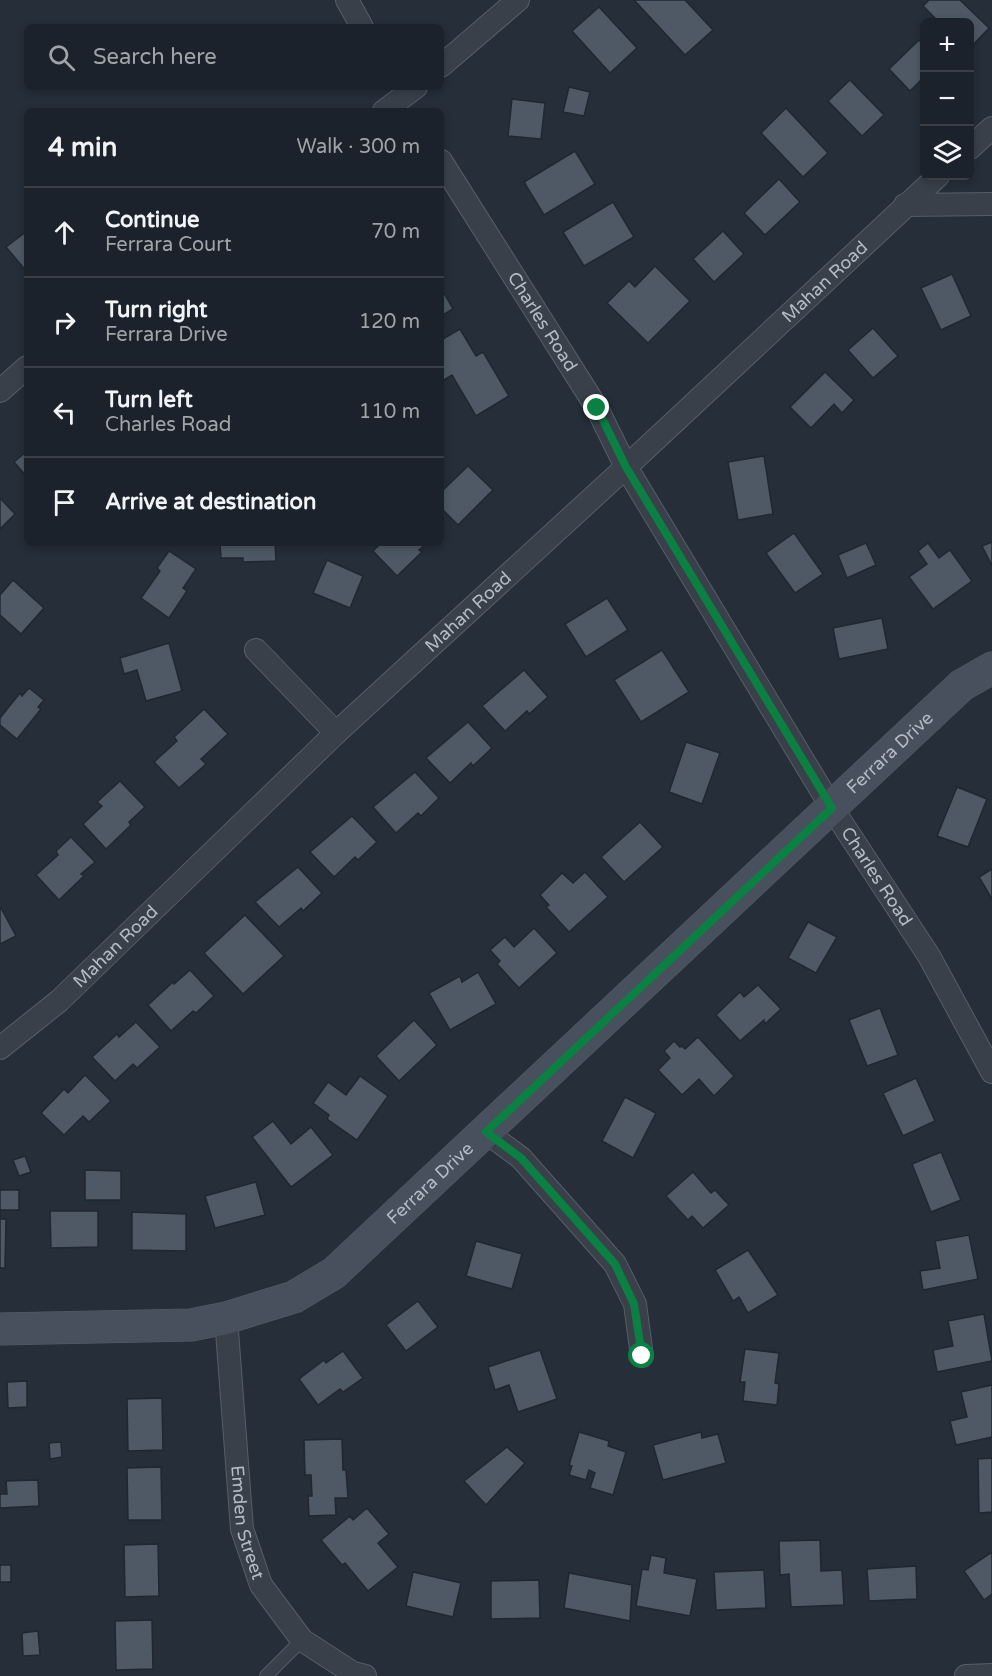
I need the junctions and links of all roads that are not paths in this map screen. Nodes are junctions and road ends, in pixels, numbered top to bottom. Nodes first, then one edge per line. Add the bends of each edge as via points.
1 (347, 0) edge
2 (518, 0) edge
3 (360, 24) edge
4 (444, 63) edge
5 (992, 128) edge
6 (974, 144) edge
7 (444, 166) edge
8 (933, 180) edge
9 (992, 204) edge
10 (905, 205) junction
11 (24, 370) edge
12 (0, 391) edge
13 (626, 467) junction
14 (256, 650) dead end
15 (992, 668) edge
16 (336, 733) junction
17 (832, 808) junction
18 (0, 1048) edge
19 (992, 1072) edge
20 (486, 1132) junction
21 (226, 1318) junction
22 (0, 1329) edge
23 (642, 1356) dead end
24 (302, 1640) junction
25 (992, 1675) edge
26 (266, 1676) edge
27 (365, 1676) edge
28 (966, 1676) edge

1 - 3 street
2 - 4 street
5 - 6 street
7 - 13 street, Charles Road via 597,408
8 - 10 street, Mahan Road
9 - 10 street
10 - 13 street, Mahan Road
11 - 12 street
13 - 16 street, Mahan Road
13 - 17 street, Charles Road
14 - 16 street
15 - 17 street, Ferrara Drive via 962,685
16 - 18 street, Mahan Road via 59,1001
17 - 19 street, Charles Road via 929,956
17 - 20 street, Ferrara Drive
20 - 21 street, Ferrara Drive via 334,1273 294,1297
20 - 23 street via 521,1158 615,1264 634,1304
21 - 22 street, Ferrara Drive via 191,1325
21 - 24 street, Emden Street via 242,1529 261,1584
24 - 26 lane
24 - 27 street, Emden Street via 353,1673
25 - 28 street

